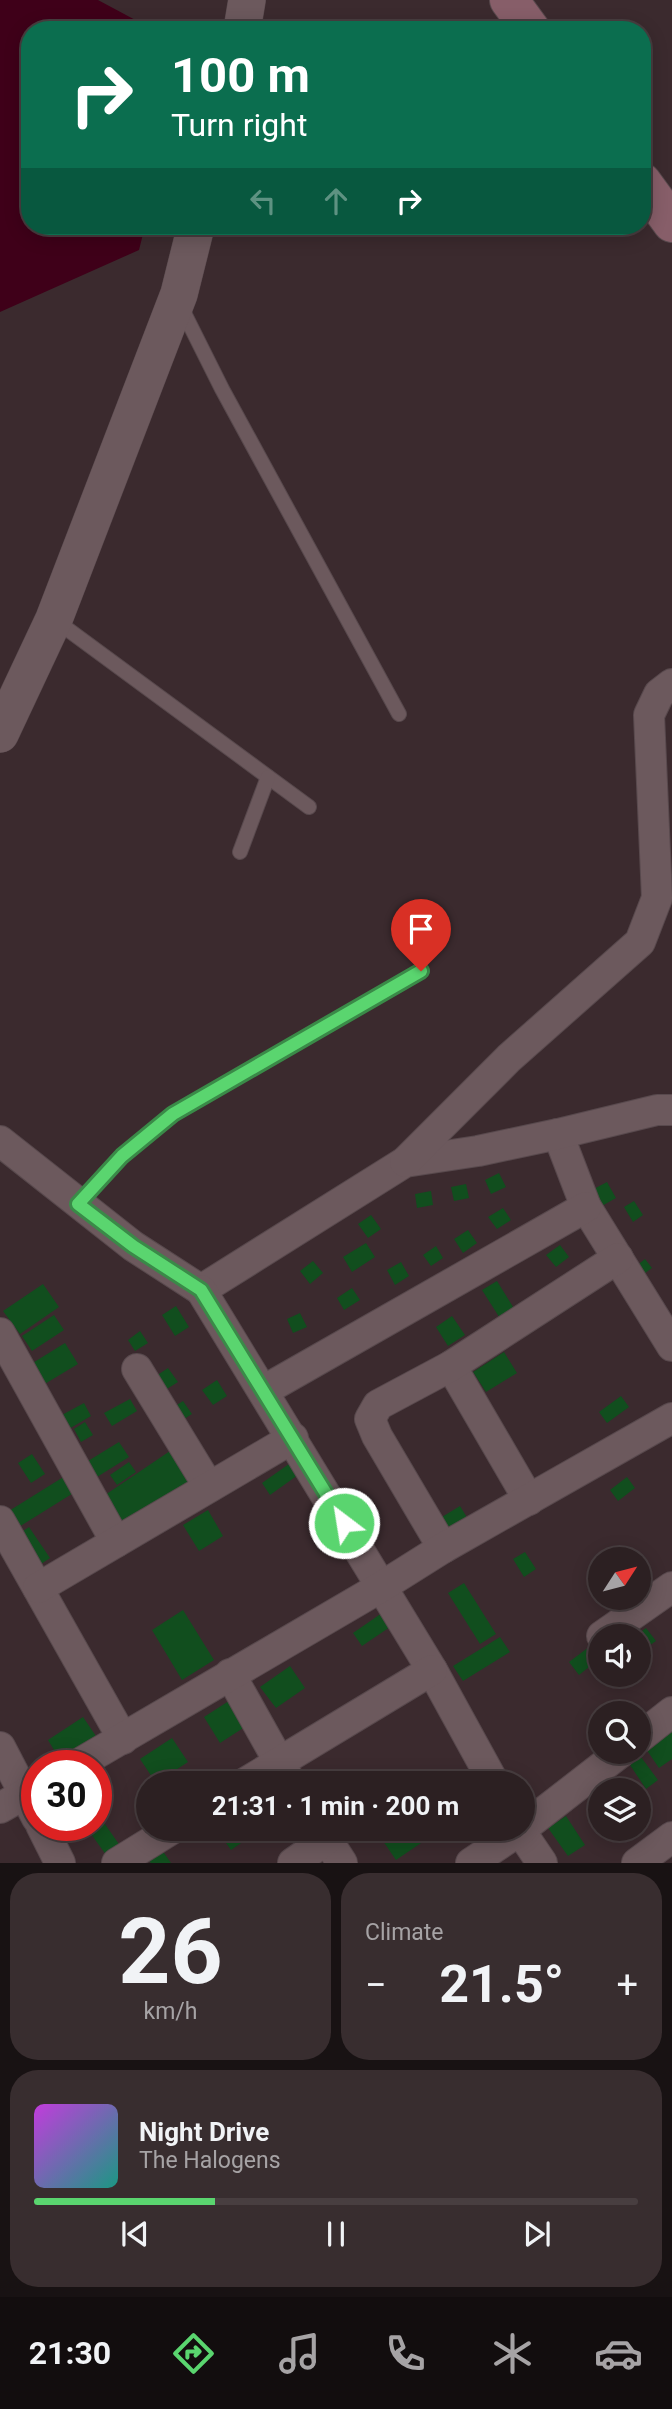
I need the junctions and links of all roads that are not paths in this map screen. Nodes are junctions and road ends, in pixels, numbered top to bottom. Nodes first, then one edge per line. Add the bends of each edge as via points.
1 (247, 0) edge
2 (509, 0) edge
3 (244, 21) edge
4 (524, 21) edge
5 (651, 194) edge
6 (672, 223) edge
7 (193, 235) edge
8 (177, 300) junction
9 (54, 619) junction
10 (672, 684) edge
11 (399, 714) dead end
12 (0, 734) edge
13 (268, 778) junction
14 (309, 807) dead end
15 (240, 852) dead end
16 (421, 971) dead end
17 (672, 1110) edge
18 (558, 1134) junction
19 (0, 1141) edge
20 (405, 1162) junction
21 (78, 1204) junction
22 (586, 1207) junction
23 (618, 1258) junction
24 (201, 1290) junction
25 (0, 1333) edge
26 (672, 1346) edge
27 (451, 1366) junction
28 (137, 1369) dead end
29 (263, 1391) junction
30 (672, 1419) edge
31 (293, 1438) junction
32 (209, 1487) junction
33 (529, 1500) junction
34 (0, 1521) edge
35 (116, 1542) junction
36 (443, 1548) junction
37 (382, 1587) junction
38 (672, 1587) edge
39 (38, 1588) junction
40 (619, 1624) edge
41 (432, 1670) junction
42 (230, 1674) junction
43 (672, 1712) edge
44 (651, 1729) edge
45 (123, 1739) junction
46 (0, 1747) edge
47 (103, 1750) edge
48 (605, 1764) edge
49 (284, 1771) edge
50 (288, 1771) edge
51 (487, 1771) edge
52 (21, 1795) edge
53 (535, 1818) edge
54 (672, 1837) edge
55 (49, 1841) edge
56 (153, 1841) edge
57 (503, 1841) edge
58 (528, 1841) edge
59 (329, 1844) edge
60 (61, 1863) edge
61 (117, 1863) edge
62 (293, 1863) edge
63 (471, 1863) edge
64 (542, 1863) edge
65 (637, 1863) edge

1 - 3 street
2 - 4 main road
5 - 6 main road
7 - 8 street
8 - 9 street
8 - 11 lane
9 - 12 street
9 - 13 lane
10 - 20 street via 659,694 649,715 657,898 640,942 509,1058
13 - 14 lane
13 - 15 lane
16 - 21 lane via 173,1114 122,1156
17 - 18 street
18 - 20 street
18 - 22 street
19 - 21 street
20 - 24 street
21 - 24 street
22 - 23 street
22 - 29 street
23 - 26 street
23 - 27 street
24 - 29 street
25 - 35 street
27 - 33 street
27 - 36 street via 378,1405 370,1419
28 - 32 street
29 - 31 street
30 - 33 street
31 - 32 street
31 - 37 street
32 - 35 street
33 - 36 street
34 - 39 street
35 - 39 street
36 - 37 street
37 - 41 street
37 - 42 street
38 - 40 street
39 - 45 street
41 - 50 street
41 - 51 street
42 - 45 street
42 - 49 street
43 - 44 street
45 - 47 street
46 - 52 street
48 - 53 street
54 - 65 street
55 - 60 street
56 - 61 street
57 - 63 street
58 - 64 street
59 - 62 street

